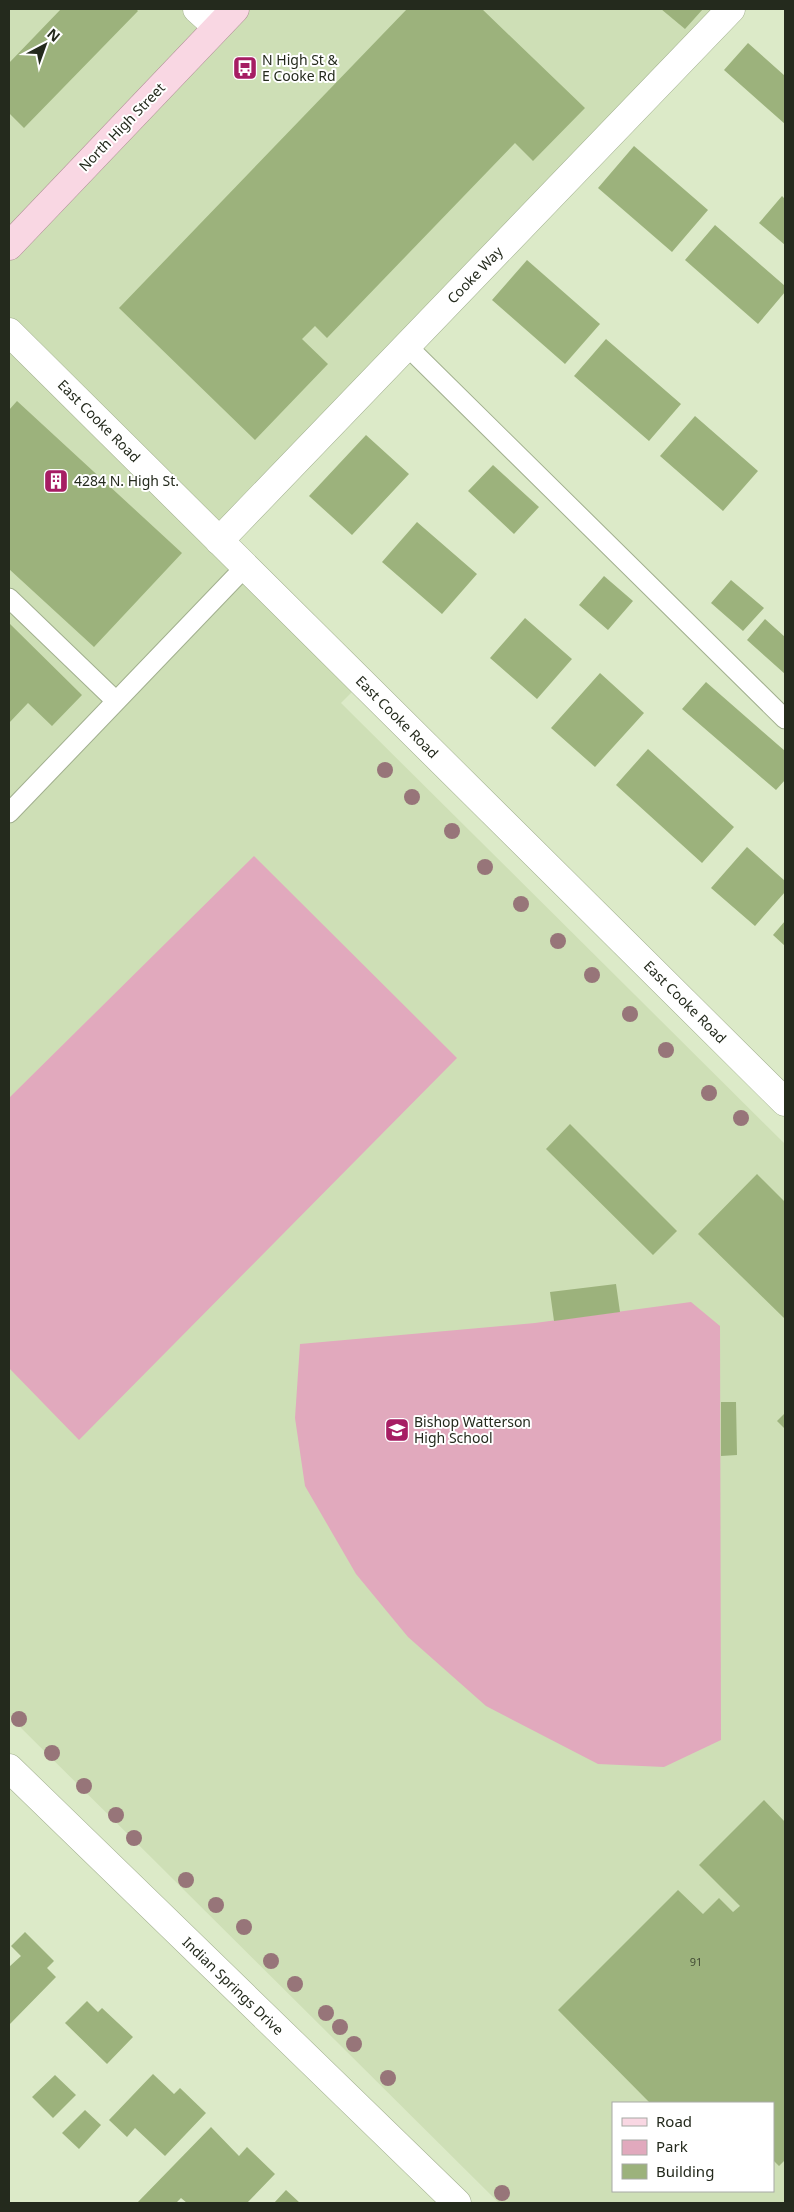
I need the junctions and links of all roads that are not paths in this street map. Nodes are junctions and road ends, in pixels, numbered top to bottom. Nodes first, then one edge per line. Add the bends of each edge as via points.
1 (197, 9) edge
2 (731, 9) edge
3 (226, 18) edge
4 (9, 246) edge
5 (9, 332) edge
6 (407, 346) junction
7 (219, 541) junction
8 (245, 567) junction
9 (9, 598) edge
10 (116, 701) junction
11 (785, 720) edge
12 (9, 813) edge
13 (785, 1102) edge
14 (9, 1768) edge
15 (457, 2203) edge

1 - 3 street
2 - 6 street, Cooke Way
3 - 4 main road, North High Street
5 - 7 street, East Cooke Road
6 - 7 street, Cooke Way
6 - 11 lane
7 - 8 street, East Cooke Road
8 - 10 lane
8 - 13 street, East Cooke Road
9 - 10 lane
10 - 12 lane
14 - 15 street, Indian Springs Drive

